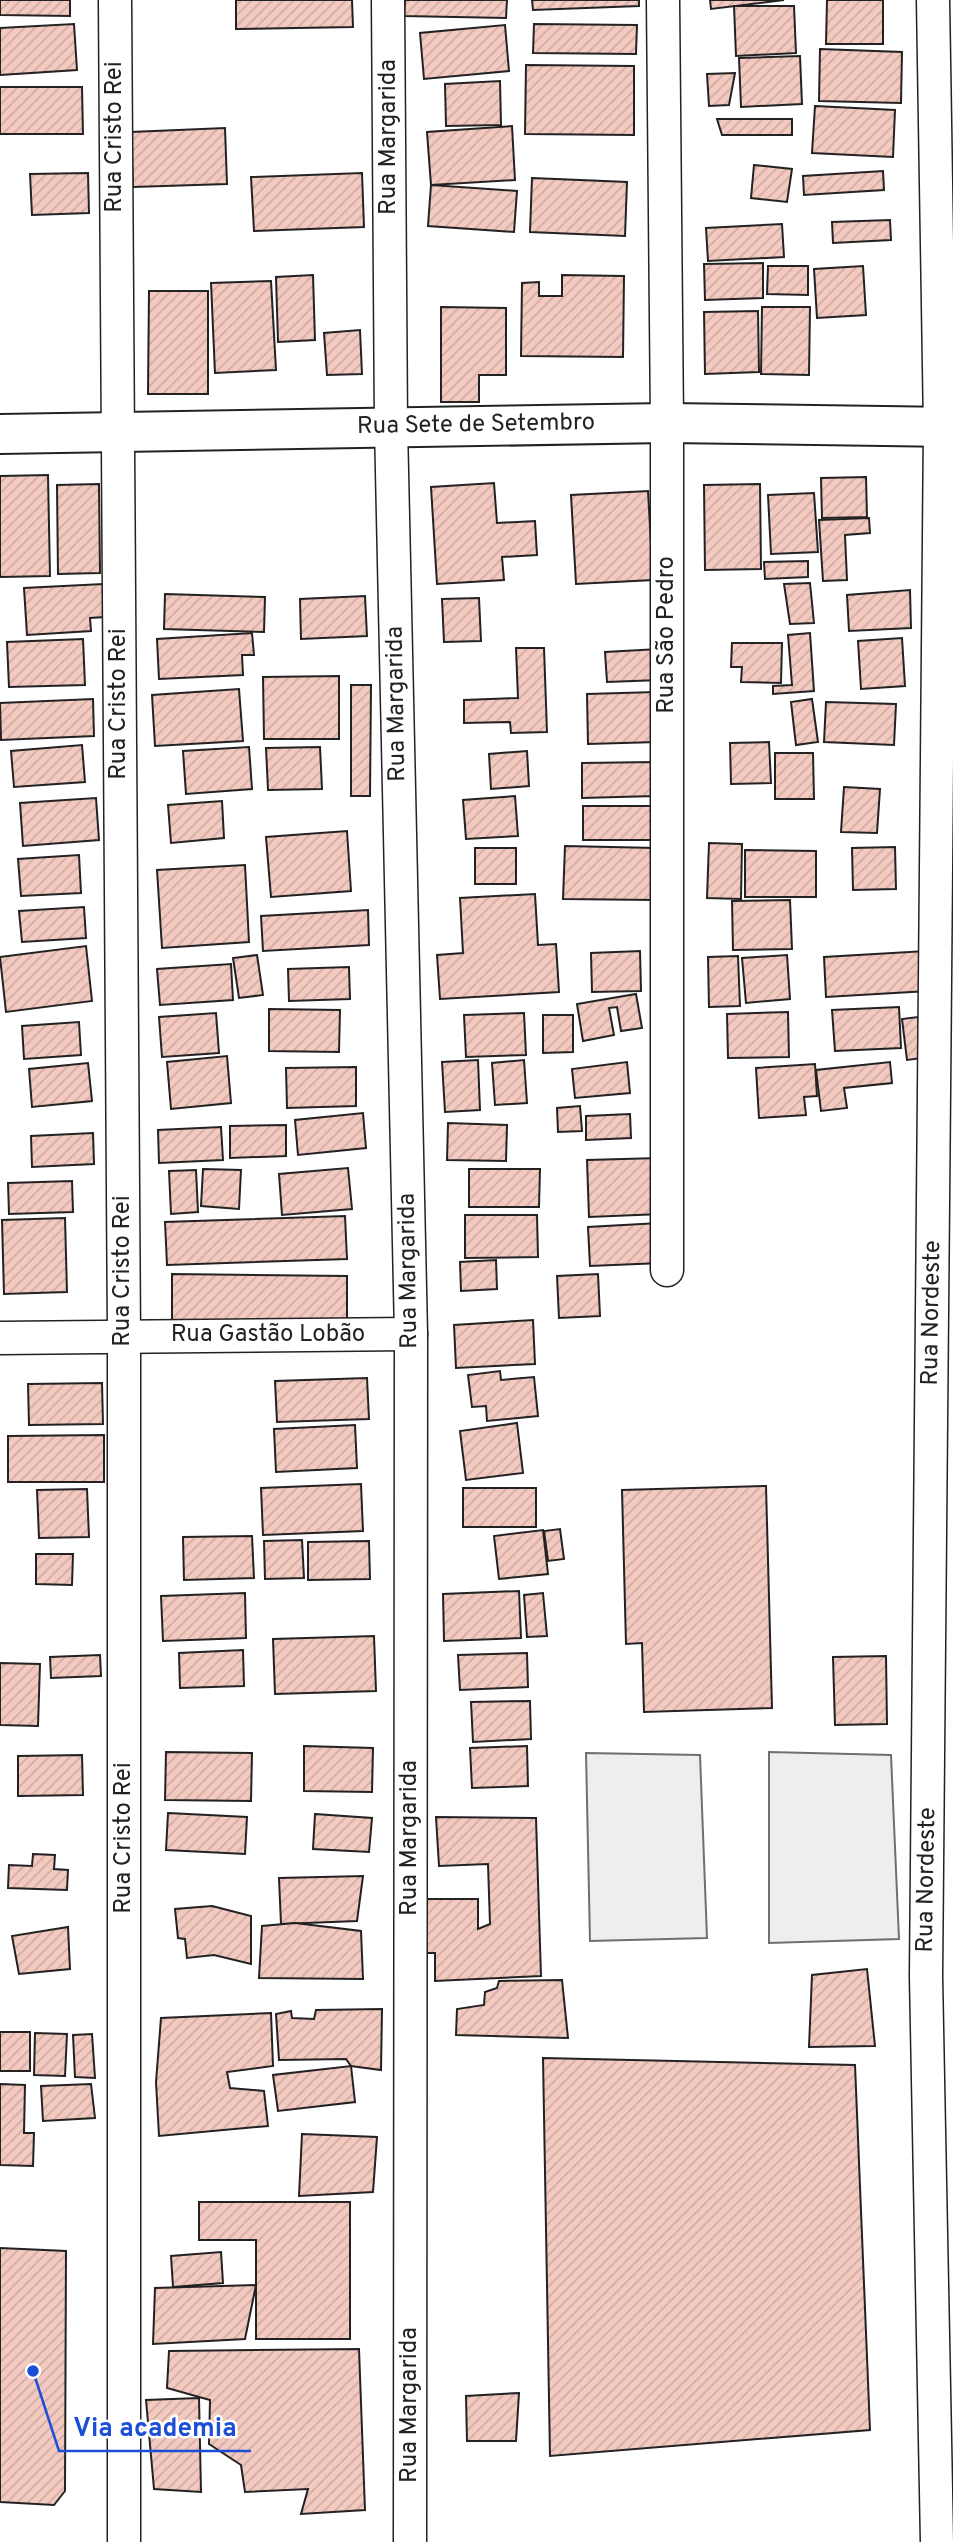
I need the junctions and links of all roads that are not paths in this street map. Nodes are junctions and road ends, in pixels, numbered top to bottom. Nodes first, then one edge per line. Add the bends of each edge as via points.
1 (115, 0) edge
2 (388, 0) edge
3 (663, 0) edge
4 (933, 0) edge
5 (667, 423) junction
6 (391, 426) junction
7 (946, 427) edge
8 (0, 434) edge
9 (117, 434) junction
10 (667, 1270) dead end
11 (411, 1334) junction
12 (124, 1336) junction
13 (0, 1338) edge
14 (940, 1976) edge
15 (124, 2542) edge
16 (410, 2542) edge
17 (937, 2542) edge

1 - 9 street, Rua Cristo Rei
2 - 6 street, Rua Margarida
3 - 5 street, Rua São Pedro
4 - 7 street, Rua Nordeste
5 - 6 street, Rua Sete de Setembro
5 - 7 street, Rua Sete de Setembro
5 - 10 street, Rua São Pedro
6 - 9 street, Rua Sete de Setembro
6 - 11 street, Rua Margarida
7 - 14 street, Rua Nordeste
8 - 9 street, Rua Sete de Setembro
9 - 12 street, Rua Cristo Rei
11 - 12 street, Rua Gastão Lobão
11 - 16 street, Rua Margarida
12 - 13 street, Rua Gastão Lobão
12 - 15 street, Rua Cristo Rei
14 - 17 street, Rua Nordeste

